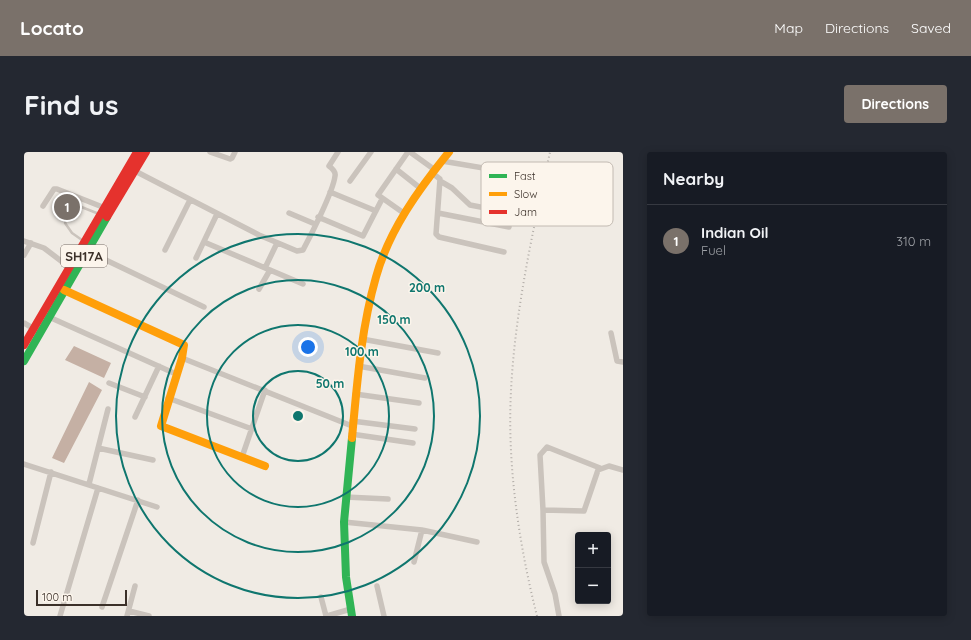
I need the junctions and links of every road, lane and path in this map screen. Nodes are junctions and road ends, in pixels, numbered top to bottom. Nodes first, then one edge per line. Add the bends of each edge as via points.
1 (137, 152) edge
2 (146, 152) edge
3 (210, 152) edge
4 (235, 152) edge
5 (338, 152) edge
6 (371, 152) edge
7 (409, 152) edge
8 (449, 152) edge
9 (442, 161) junction
10 (481, 168) edge
11 (396, 169) junction
12 (135, 171) junction
13 (433, 172) junction
14 (350, 181) dead end
15 (440, 181) junction
16 (420, 188) junction
17 (330, 192) junction
18 (190, 200) junction
19 (382, 200) junction
20 (43, 206) dead end
21 (481, 206) edge
22 (376, 211) junction
23 (104, 213) junction
24 (289, 213) dead end
25 (438, 213) junction
26 (217, 214) junction
27 (405, 214) junction
28 (318, 217) junction
29 (481, 222) edge
30 (315, 224) junction
31 (500, 226) edge
32 (510, 228) dead end
33 (24, 241) edge
34 (85, 242) junction
35 (204, 242) junction
36 (31, 243) junction
37 (277, 243) junction
38 (165, 250) dead end
39 (87, 251) junction
40 (504, 252) dead end
41 (24, 255) edge
42 (196, 258) dead end
43 (69, 267) junction
44 (268, 269) junction
45 (303, 284) dead end
46 (259, 289) dead end
47 (64, 290) junction
48 (204, 307) dead end
49 (48, 317) junction
50 (24, 323) edge
51 (37, 330) junction
52 (611, 333) dead end
53 (362, 339) junction
54 (24, 345) edge
55 (438, 353) dead end
56 (182, 358) junction
57 (24, 361) edge
58 (623, 362) edge
59 (159, 366) junction
60 (358, 366) junction
61 (176, 374) junction
62 (425, 378) dead end
63 (110, 383) dead end
64 (264, 390) junction
65 (355, 394) junction
66 (145, 397) junction
67 (168, 398) junction
68 (419, 403) dead end
69 (108, 409) dead end
70 (135, 417) dead end
71 (352, 427) junction
72 (415, 428) dead end
73 (252, 429) junction
74 (413, 443) dead end
75 (98, 448) junction
76 (242, 457) junction
77 (153, 460) dead end
78 (24, 464) edge
79 (265, 466) dead end
80 (600, 468) junction
81 (623, 470) edge
82 (51, 472) junction
83 (88, 484) junction
84 (98, 488) junction
85 (345, 497) junction
86 (388, 499) dead end
87 (138, 500) junction
88 (158, 507) dead end
89 (543, 510) junction
90 (344, 522) junction
91 (422, 530) junction
92 (477, 542) dead end
93 (33, 543) dead end
94 (414, 562) dead end
95 (135, 586) dead end
96 (377, 586) dead end
97 (321, 597) dead end
98 (102, 607) dead end
99 (352, 613) edge
100 (128, 614) edge
101 (60, 616) edge
102 (149, 616) edge
103 (326, 616) edge
104 (384, 616) edge
105 (559, 616) edge

1 - 23 street, SH17A
2 - 12 street, SH17A
3 - 4 street via 230,159
5 - 17 street via 329,166 335,176
6 - 14 street
7 - 11 street
7 - 13 street
8 - 9 street
9 - 10 street
9 - 13 street
11 - 16 street
11 - 19 street via 379,193
12 - 18 street
12 - 23 street, SH17A
13 - 15 street
13 - 16 street
15 - 21 street via 470,204
15 - 25 street
16 - 27 street
17 - 22 street
17 - 28 street
18 - 26 street
18 - 38 street
19 - 22 street
19 - 27 street
20 - 23 street via 54,189 57,189
22 - 28 street via 365,234 360,236
23 - 34 street, SH17A
23 - 34 lane via 79,206 69,211 65,223 68,229
23 - 39 street, SH17A
24 - 30 street
25 - 29 street
25 - 40 street via 436,231 439,237
26 - 35 street
26 - 37 street
27 - 53 street via 376,276
28 - 30 street
30 - 37 street via 302,250 297,252
31 - 32 street
33 - 36 street
34 - 43 street, SH17A
35 - 42 street
35 - 44 street
36 - 41 street
36 - 43 street via 44,248
37 - 44 street
39 - 47 street, SH17A
39 - 48 street
43 - 51 street, SH17A
44 - 45 street
44 - 46 street
47 - 49 street, SH17A
47 - 56 street via 182,344 185,347
49 - 51 street, SH17A
49 - 59 street
50 - 51 street
51 - 54 street, SH17A
51 - 57 street, SH17A
52 - 58 street via 617,361
53 - 55 street
53 - 60 street
56 - 61 street
56 - 64 street
59 - 61 street
59 - 66 street
60 - 62 street
60 - 65 street
61 - 67 street
63 - 66 street
64 - 71 street
64 - 73 street
65 - 68 street
65 - 71 street
66 - 70 street
67 - 73 street
67 - 76 street via 160,423 162,426
69 - 75 street
71 - 72 street
71 - 74 street
71 - 85 street
73 - 76 street
75 - 77 street
75 - 83 street
76 - 79 street
78 - 82 street
80 - 81 street via 609,466
80 - 89 street via 596,473 584,511
80 - 89 street via 548,447 540,455
82 - 83 street
82 - 93 street
83 - 84 street
84 - 87 street
84 - 101 street
85 - 86 street
85 - 90 street
87 - 88 street
87 - 98 street
89 - 105 street via 544,562 555,594
90 - 91 street
90 - 99 street via 346,577
91 - 92 street
91 - 94 street
95 - 100 street
96 - 104 street
97 - 103 street
99 - 103 street
100 - 102 street

